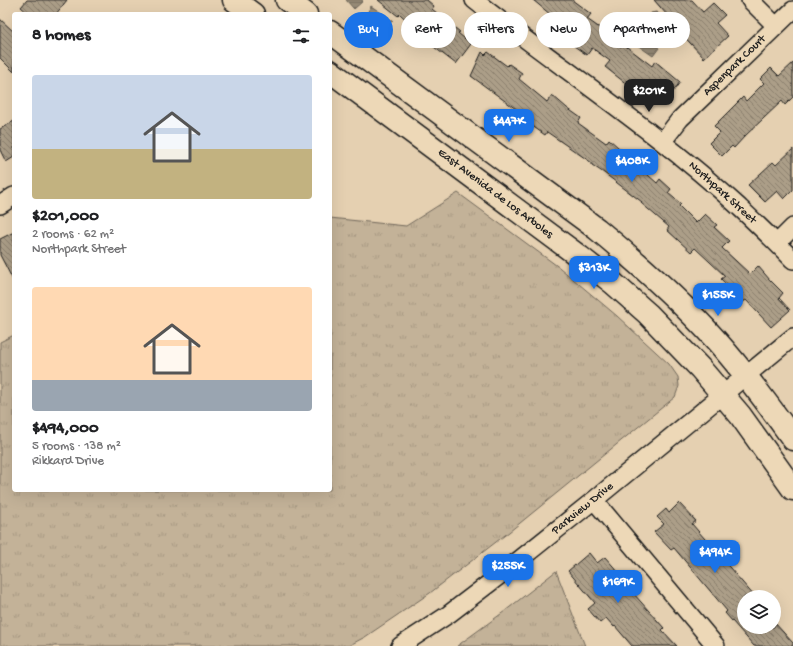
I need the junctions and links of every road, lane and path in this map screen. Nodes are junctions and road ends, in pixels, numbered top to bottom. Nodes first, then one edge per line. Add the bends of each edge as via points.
1 (234, 0) edge
2 (287, 0) edge
3 (474, 0) edge
4 (750, 0) edge
5 (793, 10) edge
6 (250, 12) edge
7 (303, 12) edge
8 (776, 26) junction
9 (332, 33) edge
10 (332, 72) edge
11 (662, 142) junction
12 (12, 197) edge
13 (0, 205) edge
14 (793, 227) edge
15 (777, 243) junction
16 (793, 260) edge
17 (793, 337) edge
18 (746, 375) junction
19 (723, 395) junction
20 (793, 438) edge
21 (793, 488) edge
22 (594, 500) junction
23 (400, 646) edge
24 (716, 646) edge

1 - 6 main road
2 - 7 main road
3 - 11 street, Northpark Street
4 - 8 street
5 - 8 street, Aspenpark Court
8 - 11 street, Aspenpark Court via 680,119
9 - 18 main road via 631,257 713,337
10 - 19 main road, East Avenida de Los Arboles via 613,283 653,320
11 - 15 street, Northpark Street via 717,187
12 - 13 street
14 - 15 street
15 - 16 street, Northpark Street
17 - 18 street, Parkview Drive
18 - 19 street, Parkview Drive
18 - 20 main road
19 - 21 main road, East Avenida de Los Arboles
19 - 22 street, Parkview Drive
22 - 23 street, Parkview Drive via 455,609
22 - 24 street

